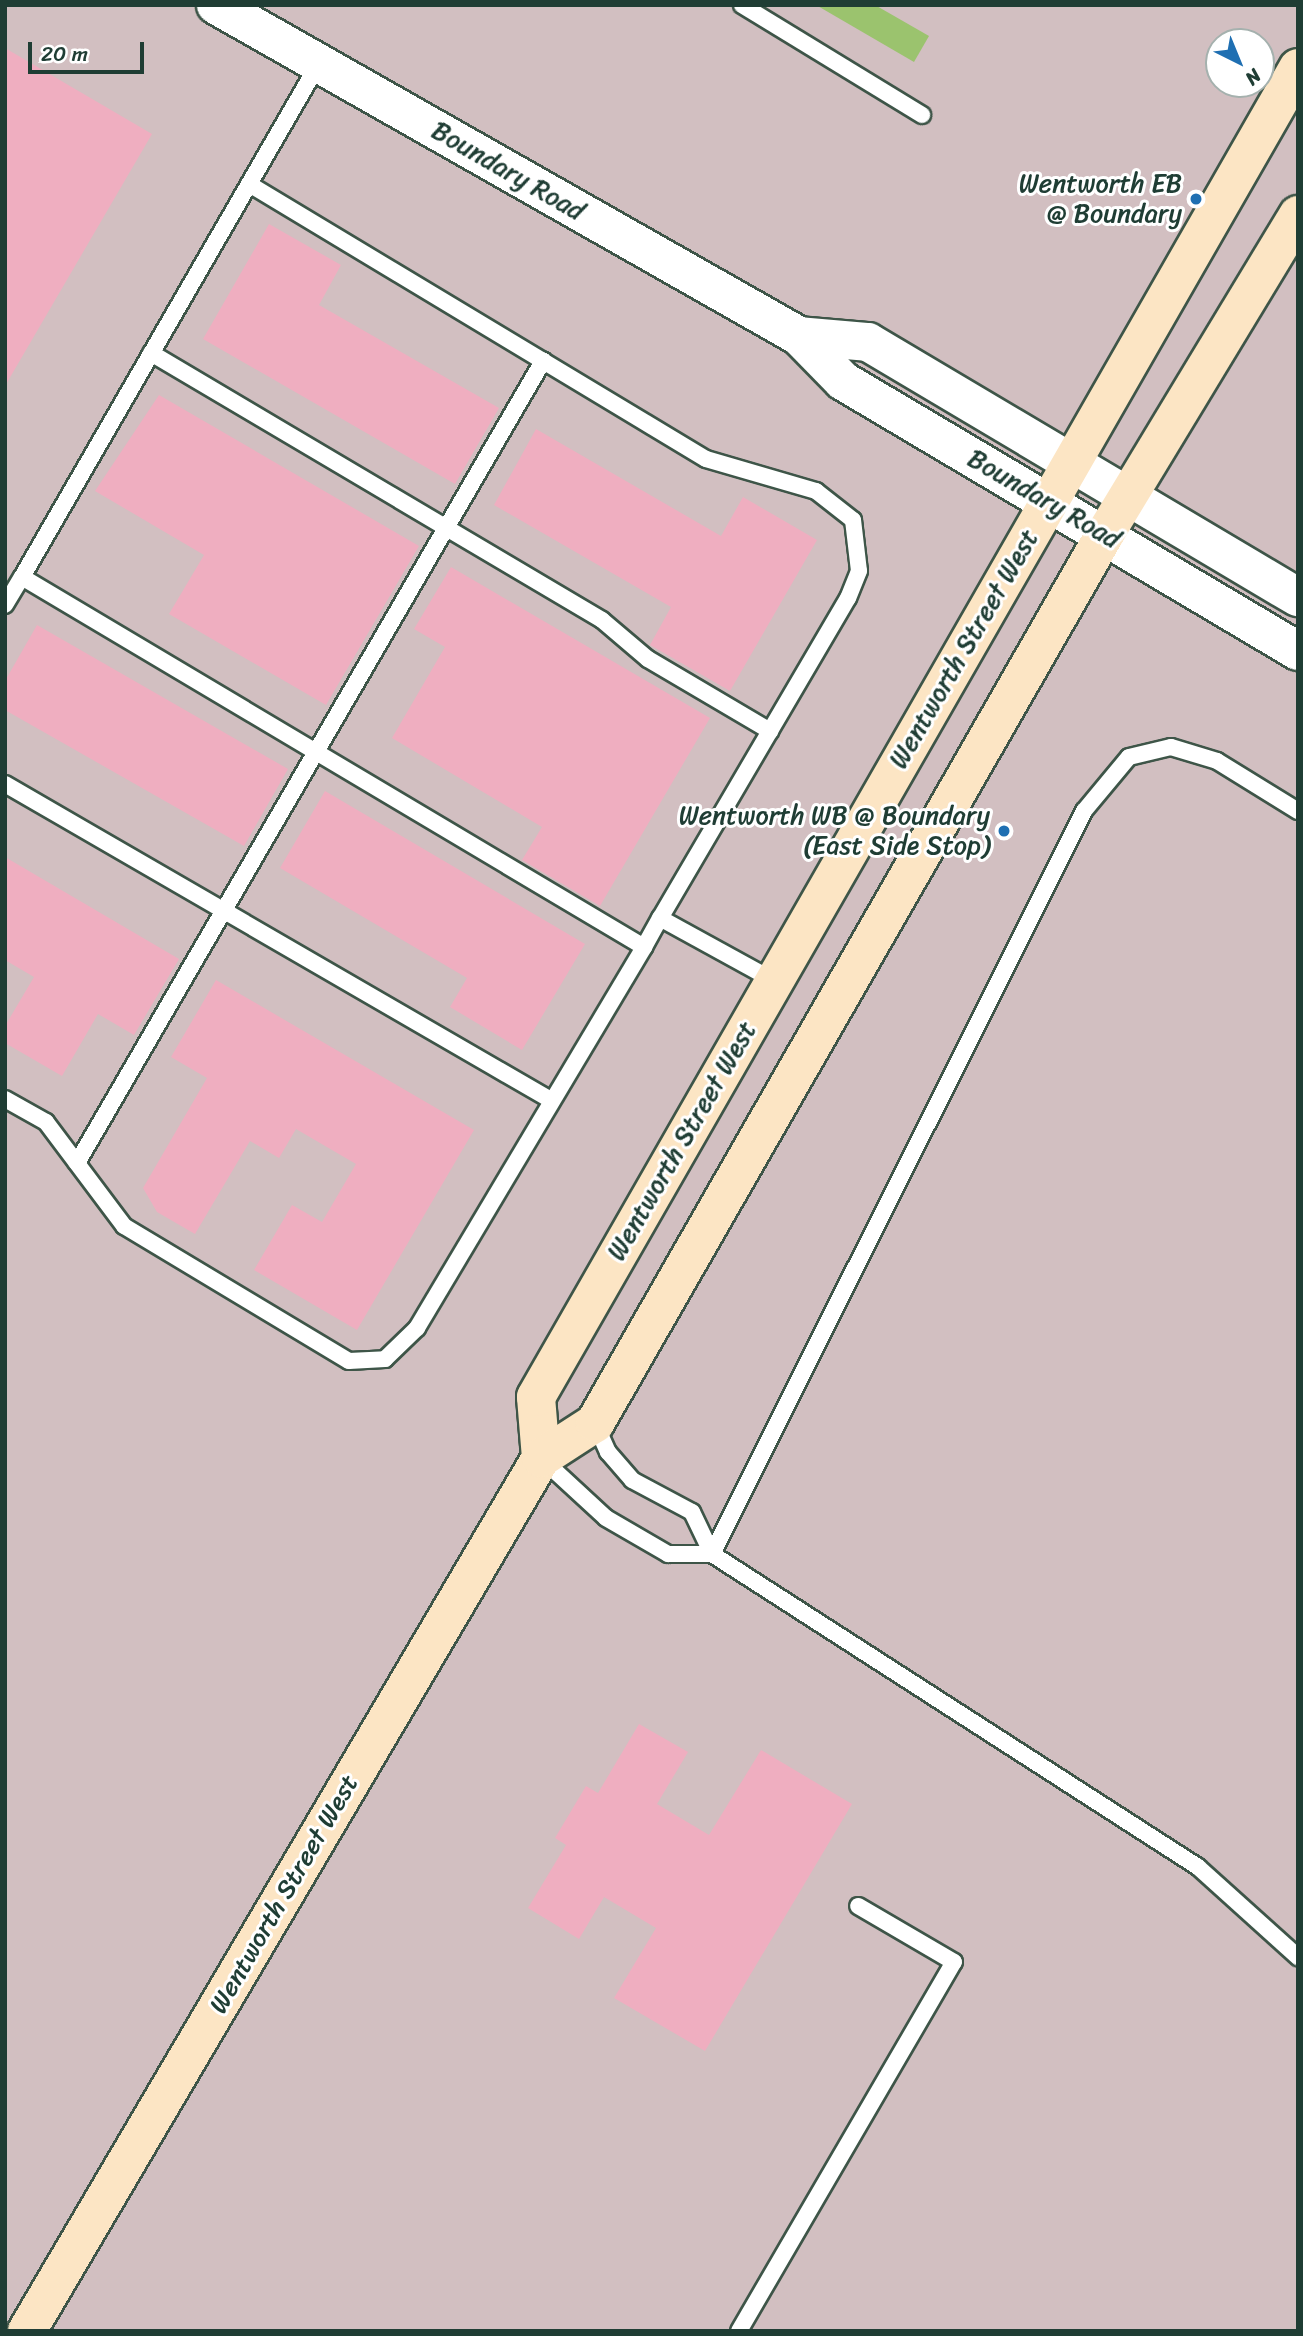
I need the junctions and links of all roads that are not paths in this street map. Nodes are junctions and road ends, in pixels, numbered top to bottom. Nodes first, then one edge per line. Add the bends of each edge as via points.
1 (216, 5) edge
2 (742, 5) edge
3 (319, 63) junction
4 (1298, 68) edge
5 (922, 116) dead end
6 (249, 184) junction
7 (1298, 215) edge
8 (799, 336) junction
9 (150, 353) junction
10 (543, 361) junction
11 (1070, 457) junction
12 (1133, 496) junction
13 (1048, 504) junction
14 (446, 528) junction
15 (1105, 534) junction
16 (22, 577) junction
17 (1298, 597) edge
18 (5, 605) edge
19 (1298, 651) edge
20 (770, 731) junction
21 (315, 751) junction
22 (5, 784) edge
23 (1298, 811) edge
24 (224, 908) junction
25 (660, 918) junction
26 (644, 947) junction
27 (773, 980) junction
28 (549, 1099) junction
29 (5, 1100) edge
30 (77, 1164) junction
31 (595, 1423) junction
32 (541, 1458) junction
33 (712, 1554) junction
34 (858, 1906) dead end
35 (1298, 1957) edge
36 (27, 2331) edge
37 (738, 2331) edge

1 - 3 street, Boundary Road
2 - 5 lane
3 - 6 lane
3 - 8 street, Boundary Road
4 - 11 main road, Wentworth Street West
6 - 9 lane
6 - 10 lane
7 - 12 main road, Wentworth Street West
8 - 11 street, Boundary Road via 868,342
8 - 13 street, Boundary Road via 843,382
9 - 14 lane
9 - 16 lane
10 - 14 lane
10 - 20 lane via 706,459 816,491 853,520 859,571
11 - 12 street, Boundary Road
11 - 13 main road, Wentworth Street West
12 - 15 main road, Wentworth Street West
12 - 17 street, Boundary Road
13 - 15 street, Boundary Road
13 - 27 main road, Wentworth Street West
14 - 20 lane via 602,620 648,659
14 - 21 lane
15 - 19 street, Boundary Road
15 - 31 main road, Wentworth Street West
16 - 18 lane
16 - 21 lane
20 - 25 lane
21 - 24 lane
21 - 26 lane
22 - 24 lane
23 - 33 lane via 1217,761 1171,747 1129,757 1084,810
24 - 28 lane
24 - 30 lane
25 - 26 lane
25 - 27 lane
26 - 28 lane
27 - 32 main road, Wentworth Street West via 536,1397
28 - 30 lane via 417,1328 385,1359 349,1361 124,1226
29 - 30 lane via 46,1122
31 - 32 main road, Wentworth Street West
31 - 33 lane via 608,1452 632,1480 692,1512
32 - 33 lane via 606,1518 668,1554
32 - 36 main road, Wentworth Street West
33 - 35 lane via 1198,1867
34 - 37 lane via 954,1962

